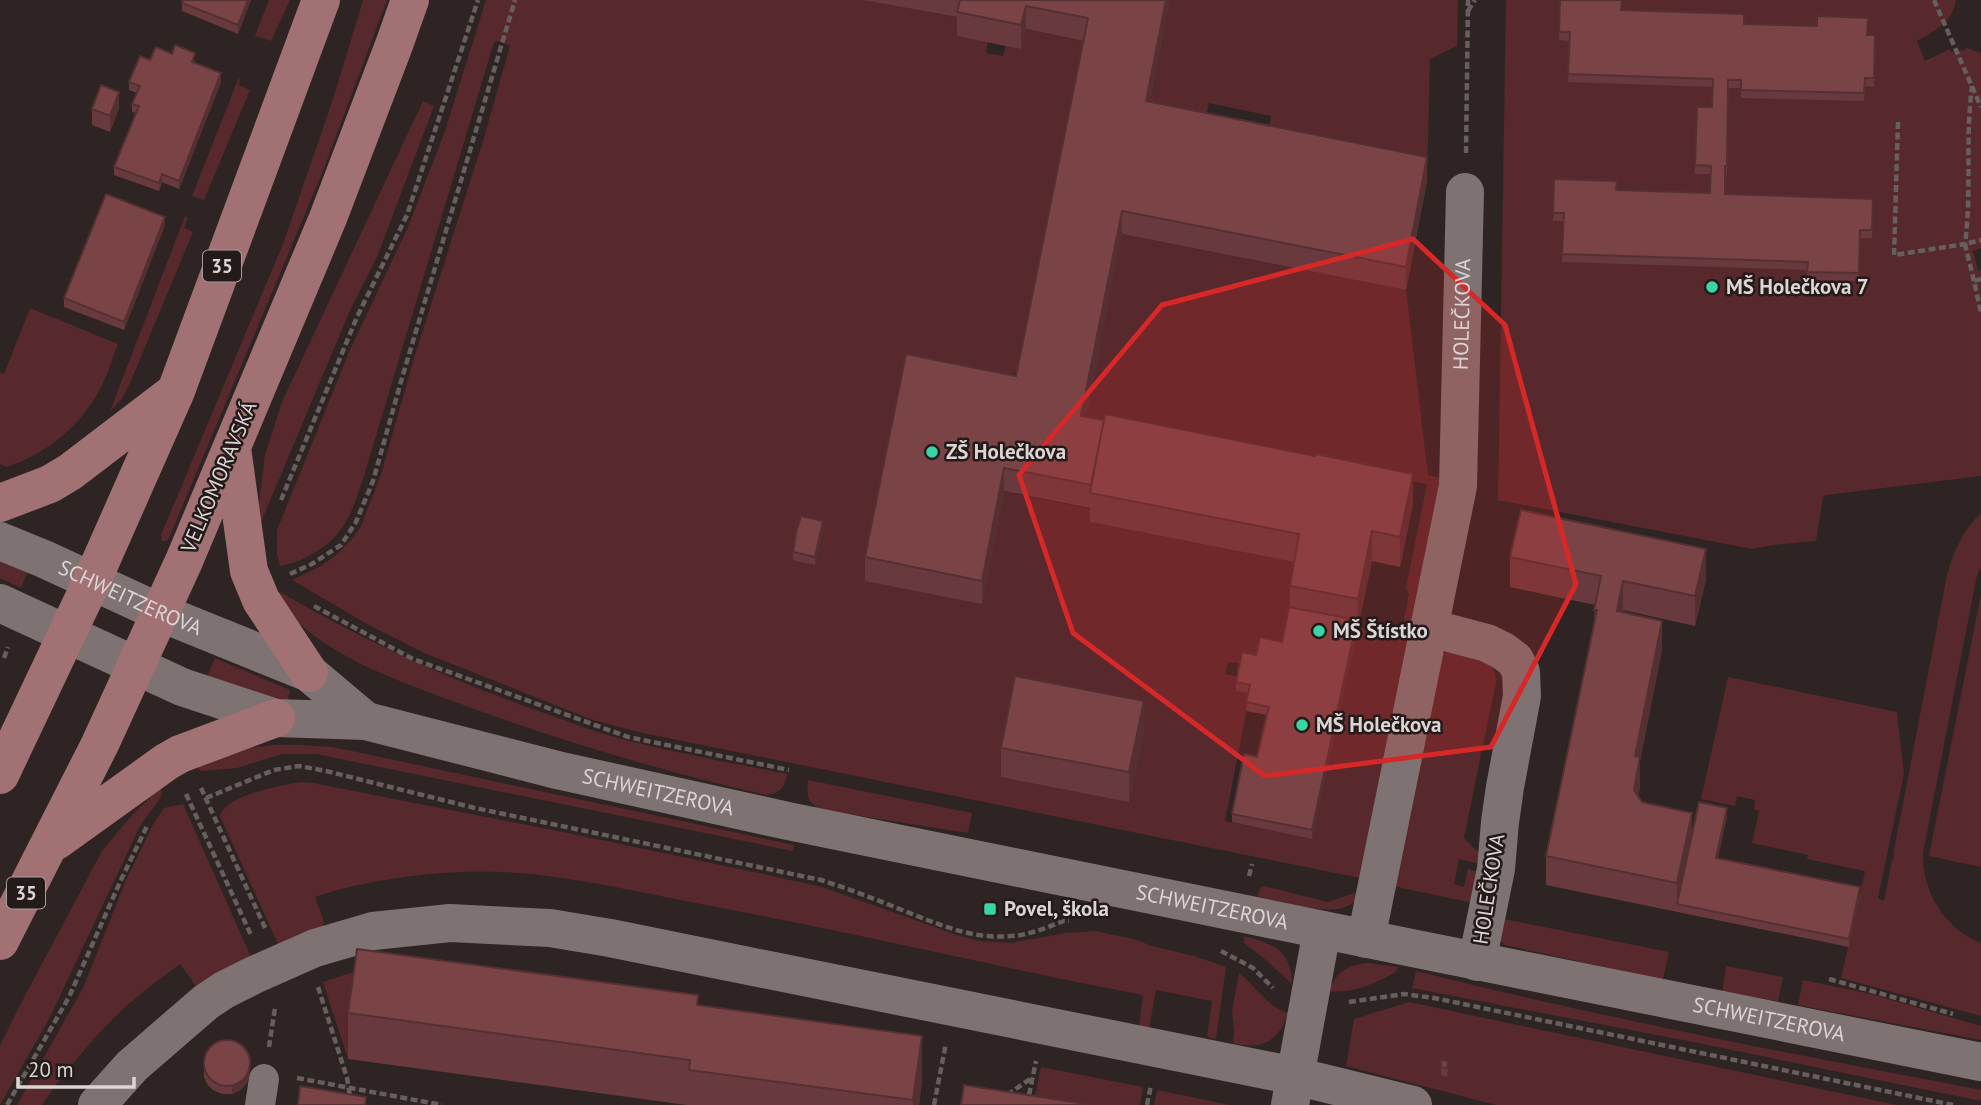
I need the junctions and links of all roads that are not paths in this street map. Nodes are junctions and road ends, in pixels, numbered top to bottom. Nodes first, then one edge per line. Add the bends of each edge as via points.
1 (321, 0) edge
2 (410, 0) edge
3 (1465, 192) road end
4 (176, 391) junction
5 (231, 445) junction
6 (0, 503) edge
7 (0, 541) edge
8 (92, 581) junction
9 (0, 603) edge
10 (161, 613) junction
11 (1430, 628) junction
12 (67, 634) junction
13 (137, 666) junction
14 (309, 673) junction
15 (276, 718) junction
16 (366, 722) junction
17 (0, 775) edge
18 (51, 844) junction
19 (1322, 930) junction
20 (1366, 939) junction
21 (0, 942) edge
22 (1477, 961) junction
23 (1981, 1062) edge
24 (1292, 1091) edge
25 (97, 1105) edge
26 (1413, 1105) edge

1 - 4 main road, 35
2 - 5 main road, VELKOMORAVSKÁ / 35 via 328,218
3 - 11 street, HOLEČKOVA via 1458,486
4 - 6 main road via 70,472
4 - 8 main road, 35
5 - 10 main road, VELKOMORAVSKÁ / 35
5 - 14 main road via 249,571 261,600
7 - 8 street, SCHWEITZEROVA
8 - 10 street, SCHWEITZEROVA
8 - 12 main road, 35
9 - 12 street, SCHWEITZEROVA
10 - 13 main road, VELKOMORAVSKÁ / 35
10 - 14 street, SCHWEITZEROVA
11 - 20 street, HOLEČKOVA
11 - 22 street, HOLEČKOVA via 1487,643 1515,660 1521,672 1522,696 1496,869
12 - 13 street, SCHWEITZEROVA
12 - 17 main road, 35
13 - 15 street, SCHWEITZEROVA via 182,687
13 - 18 main road, VELKOMORAVSKÁ / 35
14 - 16 street, SCHWEITZEROVA
15 - 16 street, SCHWEITZEROVA
15 - 18 main road via 180,754
16 - 19 street, SCHWEITZEROVA via 680,798
18 - 21 main road, VELKOMORAVSKÁ / 35
19 - 20 street, SCHWEITZEROVA
19 - 24 street
20 - 22 street, SCHWEITZEROVA
22 - 23 street, SCHWEITZEROVA
24 - 25 street via 610,938 550,928 450,923 373,931 288,957 195,1010 132,1066
24 - 26 street

